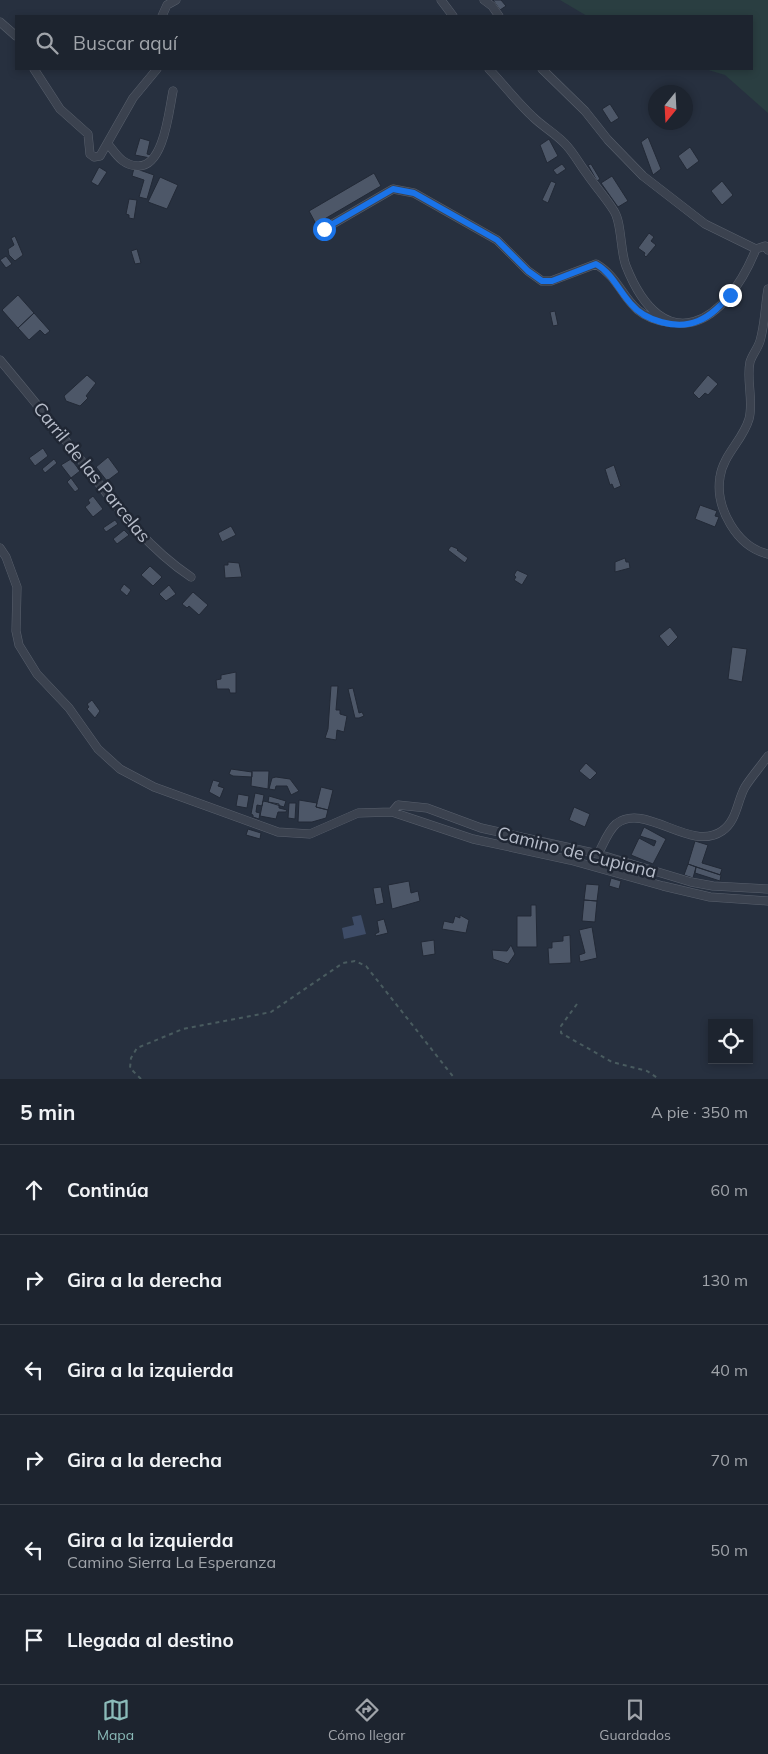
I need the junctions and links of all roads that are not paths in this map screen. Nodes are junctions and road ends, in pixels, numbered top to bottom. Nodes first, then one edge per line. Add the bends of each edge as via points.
1 (176, 0) edge
2 (441, 0) edge
3 (484, 0) edge
4 (162, 15) edge
5 (452, 15) edge
6 (498, 15) edge
7 (0, 22) edge
8 (15, 35) edge
9 (35, 70) edge
10 (156, 70) edge
11 (490, 70) edge
12 (543, 70) edge
13 (173, 91) dead end
14 (108, 144) junction
15 (324, 229) dead end
16 (756, 248) junction
17 (768, 250) edge
18 (768, 288) edge
19 (672, 323) junction
20 (0, 360) edge
21 (0, 548) edge
22 (768, 554) edge
23 (191, 577) dead end
24 (768, 756) edge
25 (392, 812) junction
26 (598, 854) junction
27 (768, 889) edge
28 (768, 901) edge

1 - 4 street via 167,5
2 - 5 street
3 - 6 street
7 - 8 street
9 - 14 street via 60,109 88,134 90,154 100,156
10 - 14 street via 132,98
11 - 19 street via 523,107 567,145 615,213 626,265 645,302 656,314
12 - 16 street via 643,176 706,224
13 - 14 street via 160,148 151,162 143,166 131,165 120,160
15 - 19 street via 393,189 414,193 497,240 542,281 552,281 596,264 606,269 632,306 652,320
16 - 17 street via 765,246
16 - 19 street via 750,265 717,310 698,321 683,325
18 - 22 street via 760,341 750,362 749,418 720,477 721,499 735,533 754,549
20 - 23 street, Carril de las Parcelas via 133,528 168,562
21 - 25 street, Camino de Cupiana via 17,587 16,631 19,645 37,674 69,708 98,749 120,769 154,787 278,832 310,834 358,813
24 - 26 street via 744,789 736,813 724,830 712,837 698,837 645,820 627,818 615,825
25 - 26 street, Camino de Cupiana via 398,805 427,808 482,828
25 - 28 street, Camino de Cupiana via 474,839 570,860 710,898
26 - 27 street, Camino de Cupiana via 691,882

